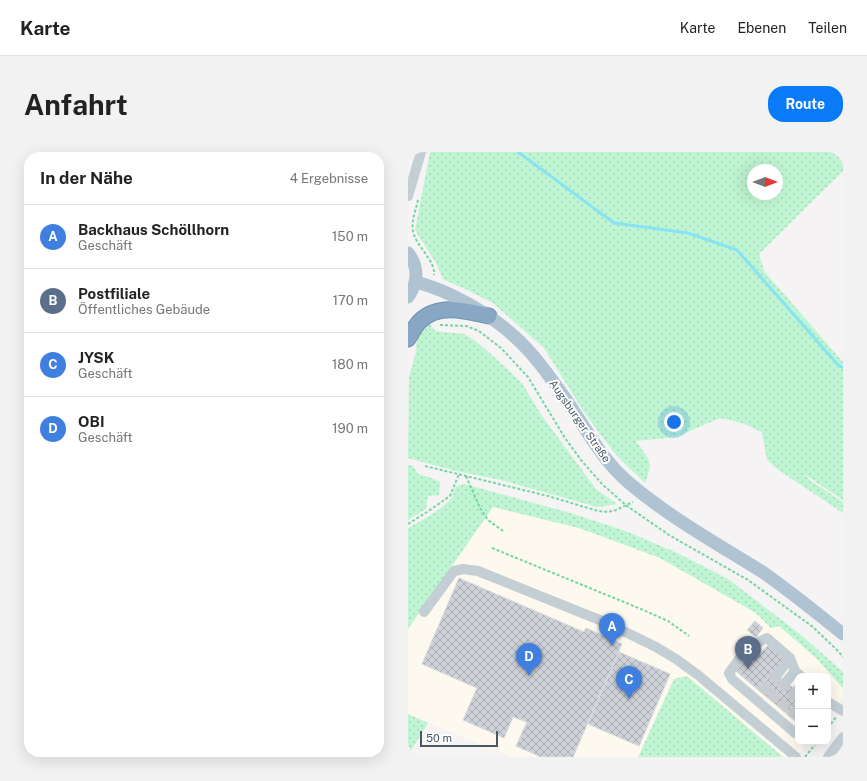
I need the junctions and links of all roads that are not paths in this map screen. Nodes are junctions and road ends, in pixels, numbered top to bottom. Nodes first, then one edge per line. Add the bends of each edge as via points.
1 (421, 152) edge
2 (408, 196) edge
3 (408, 253) edge
4 (416, 282) junction
5 (408, 297) edge
6 (489, 316) junction
7 (408, 340) edge
8 (424, 612) dead end
9 (843, 634) edge
10 (790, 658) junction
11 (798, 673) edge
12 (777, 675) tunnel mouth
13 (795, 675) edge
14 (786, 682) tunnel mouth
15 (831, 704) edge
16 (843, 711) edge
17 (795, 731) edge
18 (795, 734) edge
19 (843, 737) edge
20 (785, 748) junction
21 (796, 757) edge
22 (828, 757) edge

1 - 2 street
3 - 4 main road via 415,265
4 - 5 main road
4 - 6 main road, Augsburger Straße via 431,286
6 - 7 highway via 445,309 431,313 420,321
6 - 9 main road, Augsburger Straße via 516,337 539,364 565,398 602,455 627,481 679,520 764,574
8 - 20 street via 454,571 478,571 607,623 656,647 698,675
10 - 11 street
10 - 12 street
10 - 17 street via 767,638 748,647 729,673 732,679 779,713
13 - 14 street
15 - 16 street
18 - 20 street
19 - 22 street
20 - 21 street

